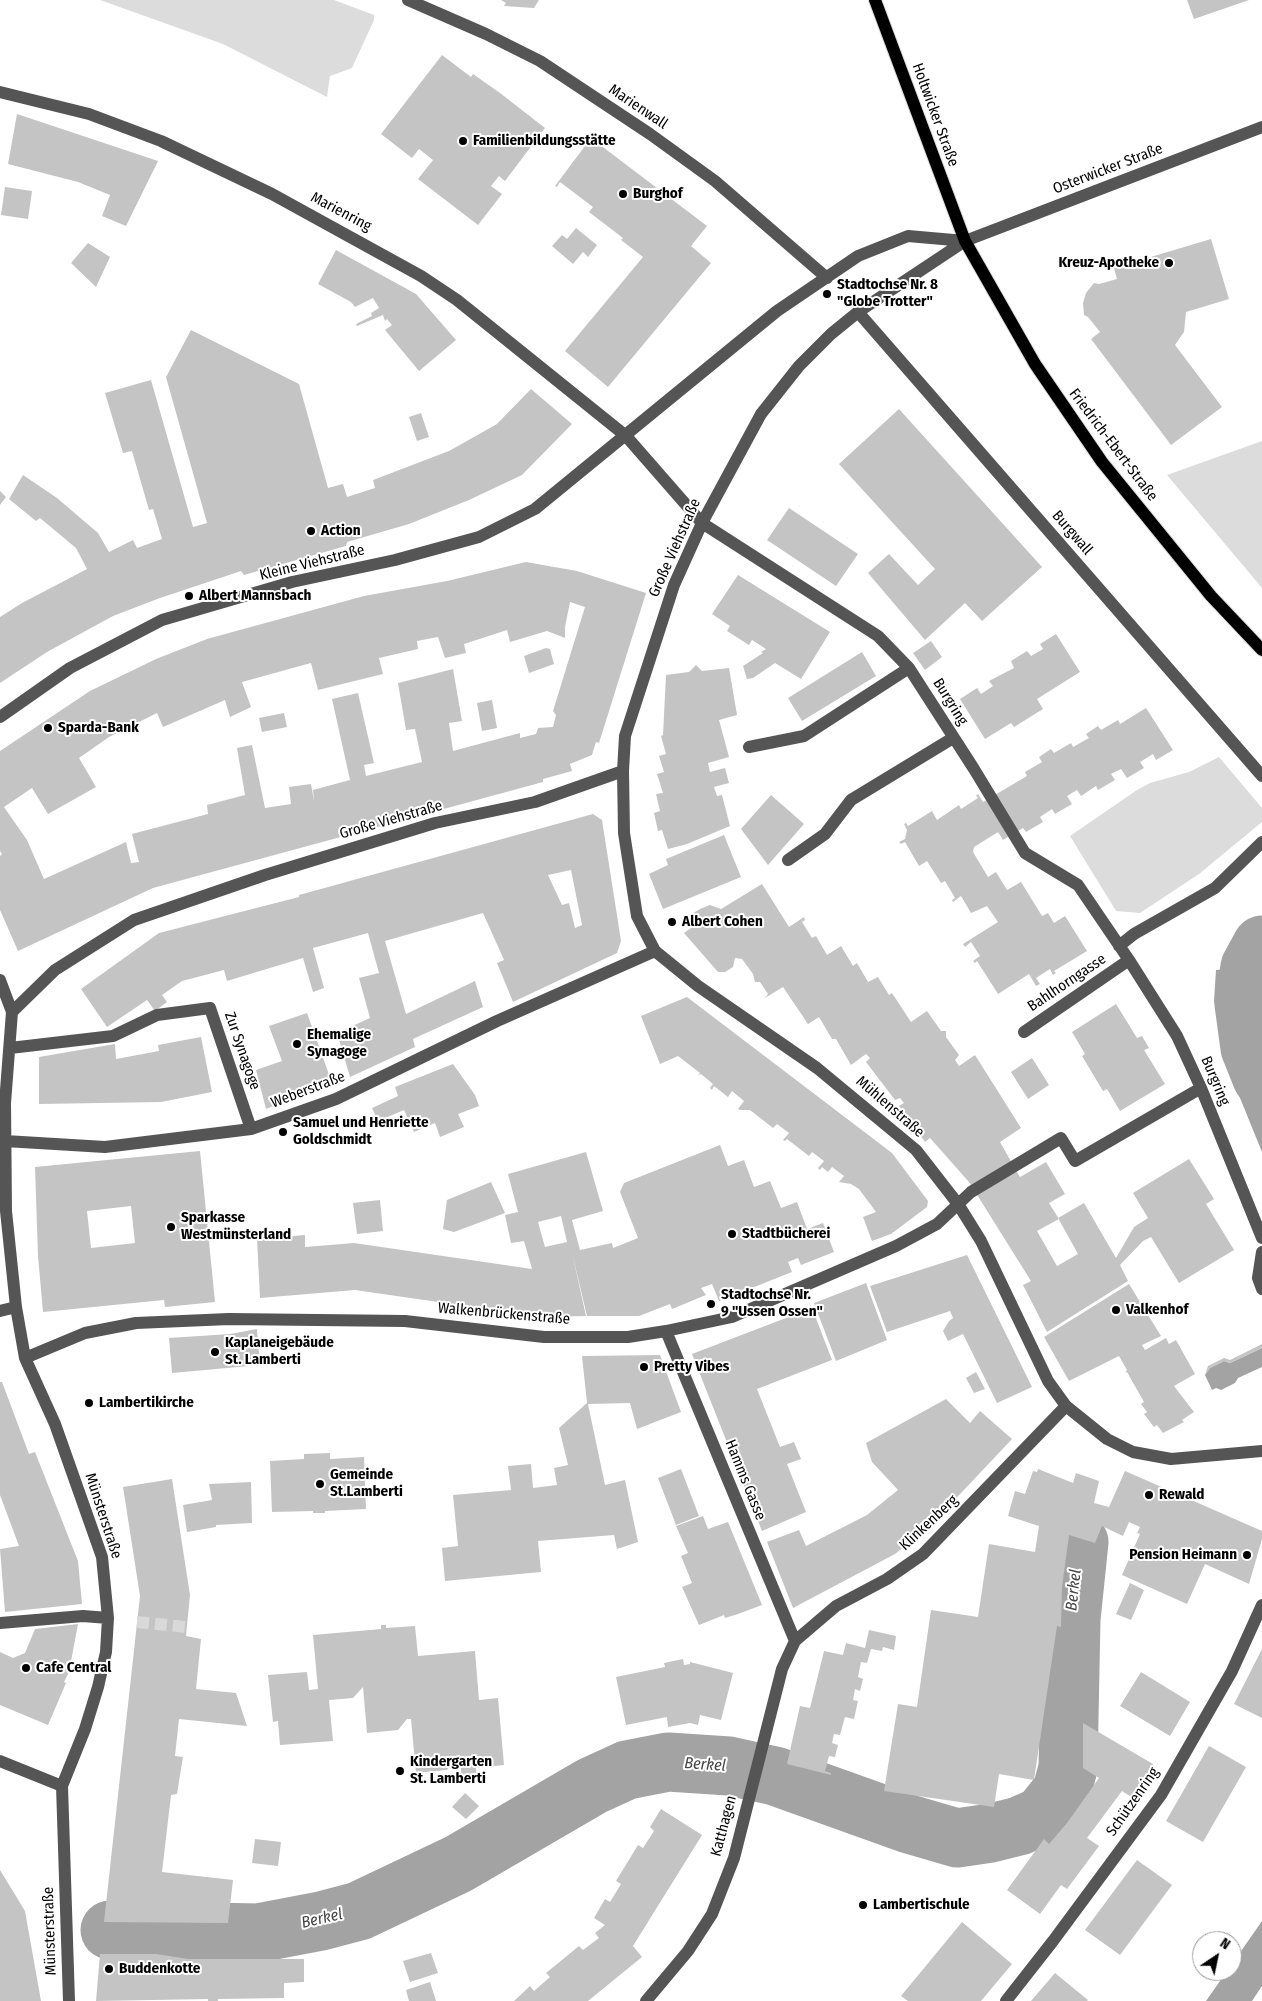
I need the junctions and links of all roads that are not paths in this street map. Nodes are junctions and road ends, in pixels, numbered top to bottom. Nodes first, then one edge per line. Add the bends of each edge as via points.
1 (408, 0) edge
2 (875, 0) edge
3 (0, 92) edge
4 (1262, 127) edge
5 (965, 241) junction
6 (827, 278) junction
7 (858, 312) junction
8 (626, 436) junction
9 (702, 523) junction
10 (1262, 650) edge
11 (909, 668) junction
12 (0, 717) edge
13 (953, 738) junction
14 (749, 747) dead end
15 (622, 772) junction
16 (1262, 776) edge
17 (1262, 842) edge
18 (788, 860) dead end
19 (1119, 946) junction
20 (655, 951) junction
21 (1129, 960) junction
22 (0, 980) edge
23 (12, 1012) junction
24 (1024, 1032) dead end
25 (10, 1048) junction
26 (1200, 1088) junction
27 (2, 1103) edge
28 (252, 1129) junction
29 (5, 1141) junction
30 (958, 1204) junction
31 (1262, 1238) edge
32 (1262, 1252) edge
33 (1262, 1289) edge
34 (16, 1308) junction
35 (0, 1311) edge
36 (666, 1331) junction
37 (25, 1358) junction
38 (1066, 1406) junction
39 (1262, 1451) edge
40 (1262, 1605) edge
41 (108, 1618) junction
42 (0, 1623) edge
43 (795, 1641) junction
44 (0, 1761) edge
45 (62, 1786) junction
46 (69, 2001) edge
47 (646, 2001) edge
48 (1006, 2001) edge

1 - 6 street, Marienwall via 540,61 715,181
2 - 5 main road, Holtwicker Straße
3 - 8 street, Marienring via 89,114 161,141 281,199 380,252 457,300
4 - 5 street, Osterwicker Straße
5 - 6 street via 908,236 858,256
5 - 7 street, Große Viehstraße
5 - 10 main road, Friedrich-Ebert-Straße via 1035,364 1102,462 1210,596
6 - 8 street via 777,311
7 - 9 street, Große Viehstraße via 799,366 761,414
7 - 16 street, Burgwall
8 - 9 street
8 - 12 street, Kleine Viehstraße via 535,509 479,537 395,560 292,582 162,620 70,668
9 - 11 street, Burgring via 878,636
9 - 15 street, Große Viehstraße via 674,585 625,736
11 - 13 street, Burgring
11 - 14 street via 804,736
13 - 18 street via 851,800 825,834
13 - 19 street, Burgring via 1025,854 1078,884
15 - 20 street, Mühlenstraße via 624,833 637,916
15 - 23 street, Große Viehstraße via 535,802 435,823 274,872 134,920 55,970
17 - 19 street via 1215,888 1134,934
19 - 21 street, Burgring
20 - 28 street, Weberstraße via 497,1021 336,1099
20 - 30 street, Mühlenstraße via 698,986 817,1068 876,1114 916,1150
21 - 24 street, Bahlhorngasse
21 - 26 street, Burgring via 1177,1036
22 - 23 street
23 - 25 street, Münsterstraße
25 - 27 street, Münsterstraße
25 - 28 street, Zur Synagoge via 113,1036 157,1015 210,1008
26 - 30 street, Walkenbrückenstraße via 1075,1161 1061,1138 971,1192
26 - 31 street, Burgring
27 - 29 street, Münsterstraße
28 - 29 street, Weberstraße via 105,1147
29 - 34 street, Münsterstraße via 6,1211
30 - 36 street, Walkenbrückenstraße via 937,1224 842,1270 732,1316
30 - 38 street, Mühlenstraße via 980,1241 1048,1381
32 - 33 street via 1258,1278
34 - 35 street
34 - 37 street, Münsterstraße
36 - 37 street, Walkenbrückenstraße via 628,1337 544,1337 405,1321 136,1323 85,1333
36 - 43 street, Hamms Gasse
37 - 41 street, Münsterstraße via 55,1424 102,1557
38 - 39 street, Mühlenstraße via 1107,1439 1133,1452 1171,1459
38 - 43 street, Klinkenberg via 923,1554 887,1579 836,1606
40 - 48 street, Schützenring via 1232,1671 1161,1794
41 - 42 street via 83,1616
41 - 45 street, Münsterstraße via 106,1652 98,1688
43 - 47 street, Katthagen via 782,1669 734,1858 712,1914 688,1951
44 - 45 street
45 - 46 street, Münsterstraße

